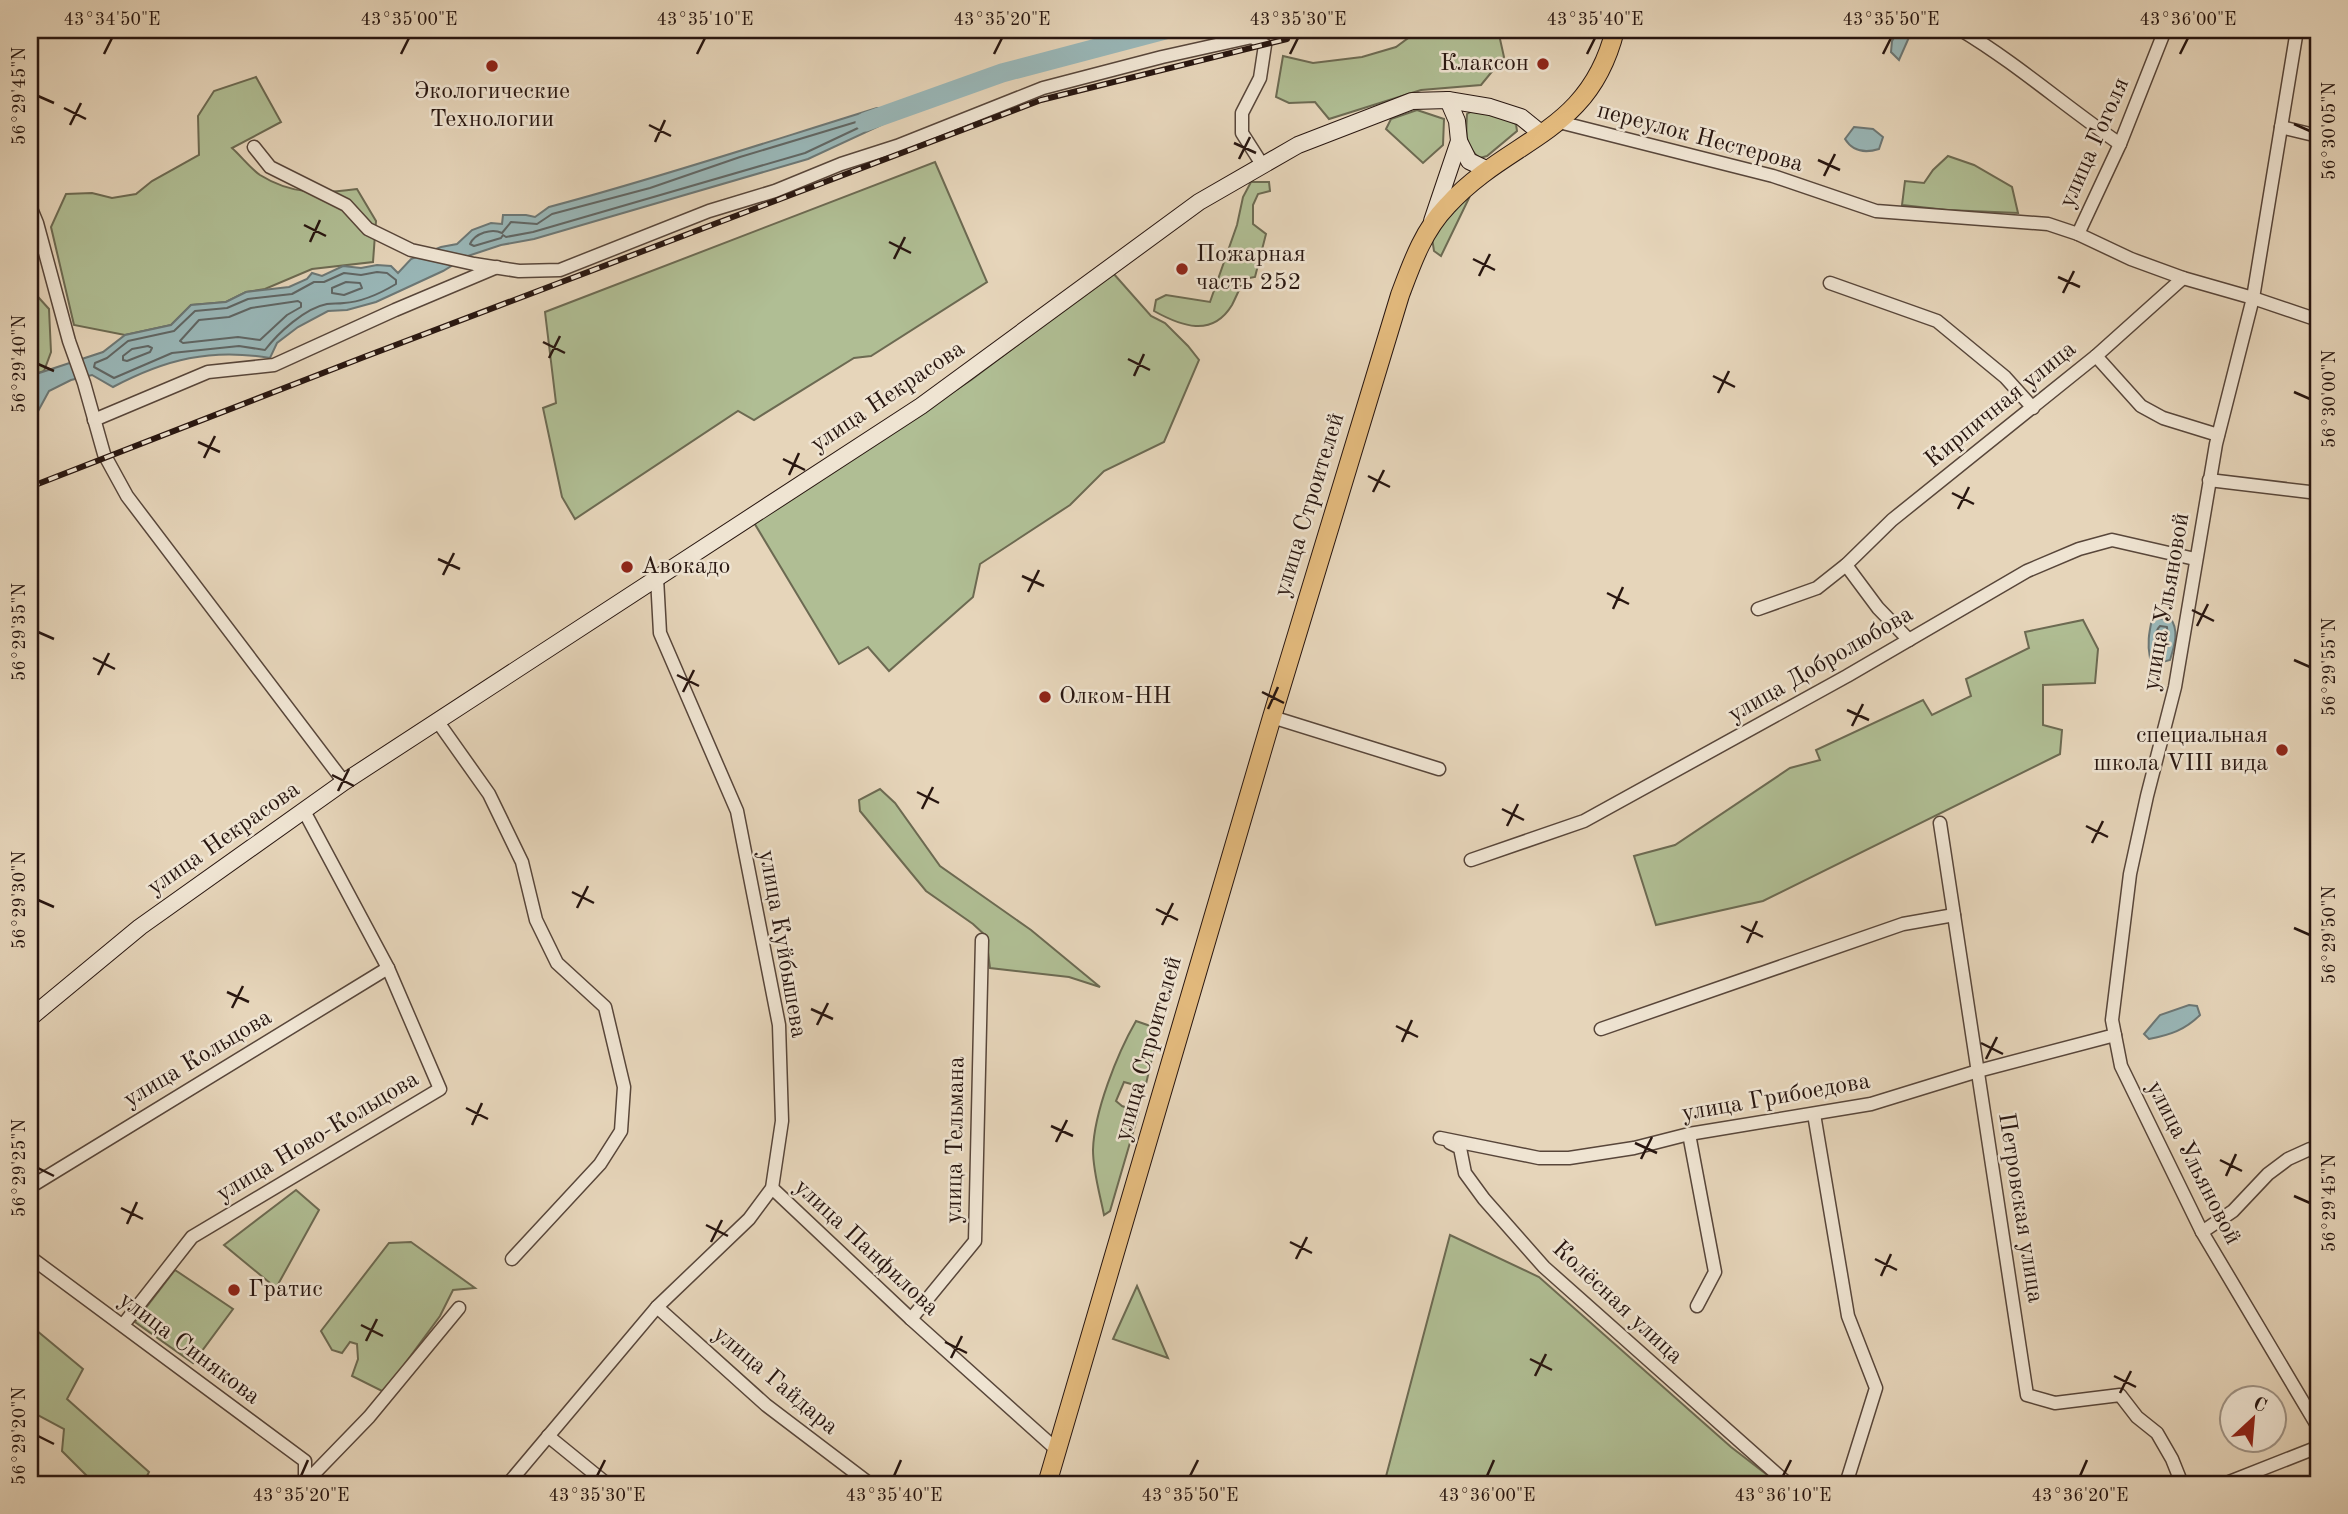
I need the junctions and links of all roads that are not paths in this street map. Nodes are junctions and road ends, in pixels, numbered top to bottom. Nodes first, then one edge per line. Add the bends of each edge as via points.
1 (1615, 30) edge
2 (1961, 30) edge
3 (2165, 30) edge
4 (2297, 30) edge
5 (1448, 100) junction
6 (1559, 122) junction
7 (2281, 127) junction
8 (1542, 134) junction
9 (2318, 136) edge
10 (1459, 141) junction
11 (2120, 144) junction
12 (254, 147) dead end
13 (1263, 166) junction
14 (1488, 170) junction
15 (30, 206) edge
16 (1431, 224) junction
17 (2078, 234) junction
18 (497, 267) junction
19 (2183, 278) junction
20 (1830, 283) dead end
21 (2253, 298) junction
22 (2318, 320) edge
23 (2096, 356) junction
24 (2033, 408) junction
25 (94, 420) junction
26 (2218, 435) junction
27 (2209, 480) junction
28 (2318, 494) edge
29 (2195, 559) junction
30 (1846, 565) junction
31 (657, 578) junction
32 (1758, 609) dead end
33 (1909, 640) junction
34 (1272, 717) junction
35 (438, 722) junction
36 (1439, 769) dead end
37 (344, 782) junction
38 (303, 811) junction
39 (1940, 823) dead end
40 (1471, 860) dead end
41 (1954, 915) junction
42 (982, 940) dead end
43 (388, 968) junction
44 (30, 1018) edge
45 (1601, 1029) dead end
46 (2115, 1035) junction
47 (1978, 1072) junction
48 (1814, 1114) junction
49 (1689, 1134) junction
50 (1440, 1138) joint
51 (2310, 1149) dead end
52 (30, 1187) edge
53 (772, 1188) junction
54 (2202, 1232) junction
55 (30, 1256) edge
56 (512, 1259) dead end
57 (1698, 1306) dead end
58 (657, 1307) junction
59 (459, 1308) dead end
60 (911, 1318) junction
61 (123, 1325) junction
62 (2318, 1427) edge
63 (548, 1436) junction
64 (2318, 1447) edge
65 (1057, 1450) junction
66 (305, 1483) edge
67 (508, 1484) edge
68 (607, 1484) edge
69 (870, 1484) edge
70 (1047, 1484) edge
71 (1788, 1484) edge
72 (1846, 1484) edge
73 (2182, 1484) edge
74 (2224, 1484) edge

1 - 6 main road, улица Строителей via 1587,95
2 - 11 street
3 - 11 street, улица Гоголя
4 - 7 street, улица Ульяновой
5 - 8 street, улица Некрасова via 1521,117
5 - 10 street
5 - 13 street, улица Некрасова via 1412,101 1354,121
6 - 8 main road, улица Строителей
6 - 17 street, переулок Нестерова via 1773,176 1876,211 2048,224
7 - 9 street
7 - 21 street, улица Ульяновой
8 - 14 main road, улица Строителей
10 - 14 street via 1469,161
10 - 16 street
11 - 17 street, улица Гоголя
12 - 18 street via 270,167 346,205 368,229 411,250
13 - 18 street via 1242,133 1242,113 1261,78 1265,45 1252,37 1043,88 560,270
13 - 31 street, улица Некрасова via 1199,202 921,406
14 - 16 main road, улица Строителей
15 - 25 street
16 - 34 main road, улица Строителей via 1400,295
17 - 19 street, переулок Нестерова
18 - 25 street via 274,365 208,372
19 - 21 street, переулок Нестерова
19 - 23 street, Кирпичная улица
20 - 24 street via 1937,321 2005,377
21 - 22 street, переулок Нестерова
21 - 26 street, улица Ульяновой
23 - 24 street, Кирпичная улица
23 - 26 street via 2141,406
24 - 30 street, Кирпичная улица via 1892,520
25 - 37 street via 104,454 127,496
26 - 27 street, улица Ульяновой
27 - 28 street
27 - 29 street, улица Ульяновой
29 - 33 street, улица Добролюбова via 2112,540 2080,549 2027,571
29 - 46 street, улица Ульяновой via 2175,687 2130,874 2112,1020
30 - 32 street, Кирпичная улица via 1817,588
30 - 33 street
31 - 35 street, улица Некрасова
31 - 53 street, улица Куйбышева via 660,633 737,811 779,1024 782,1121
33 - 40 street, улица Добролюбова via 1584,821
34 - 36 street
34 - 65 main road, улица Строителей
35 - 37 street, улица Некрасова
35 - 56 street via 489,794 522,863 536,920 557,963 605,1007 624,1087 621,1131 600,1164
37 - 38 street, улица Некрасова
38 - 43 street, улица Ново-Кольцова
38 - 44 street, улица Некрасова via 140,927
39 - 41 street, Петровская улица
41 - 45 street via 1903,924
41 - 47 street, Петровская улица
42 - 60 street, улица Тельмана via 975,1241
43 - 52 street, улица Кольцова
43 - 61 street, улица Ново-Кольцова via 440,1089 192,1237
46 - 47 street, улица Грибоедова
46 - 54 street, улица Ульяновой via 2121,1066
47 - 48 street, улица Грибоедова via 1871,1104
47 - 73 street, Петровская улица via 2027,1395 2055,1403 2120,1395 2157,1433
48 - 49 street, улица Грибоедова
48 - 72 street via 1848,1316 1876,1388
49 - 50 street, улица Грибоедова via 1634,1148 1559,1158 1506,1153
49 - 57 street via 1716,1272
50 - 71 street, Колёсная улица via 1460,1148 1465,1173 1544,1267
51 - 54 street via 2268,1174 2233,1212
53 - 58 street, улица Куйбышева via 749,1219
53 - 60 street, улица Панфилова
54 - 62 street, улица Ульяновой
55 - 61 street, улица Синякова
58 - 63 street, улица Куйбышева
58 - 69 street, улица Гайдара via 766,1405
59 - 66 street via 369,1417
60 - 65 street, улица Панфилова
61 - 66 street, улица Синякова via 305,1461
63 - 67 street, улица Куйбышева
63 - 68 street
64 - 74 street
65 - 70 main road, улица Строителей

